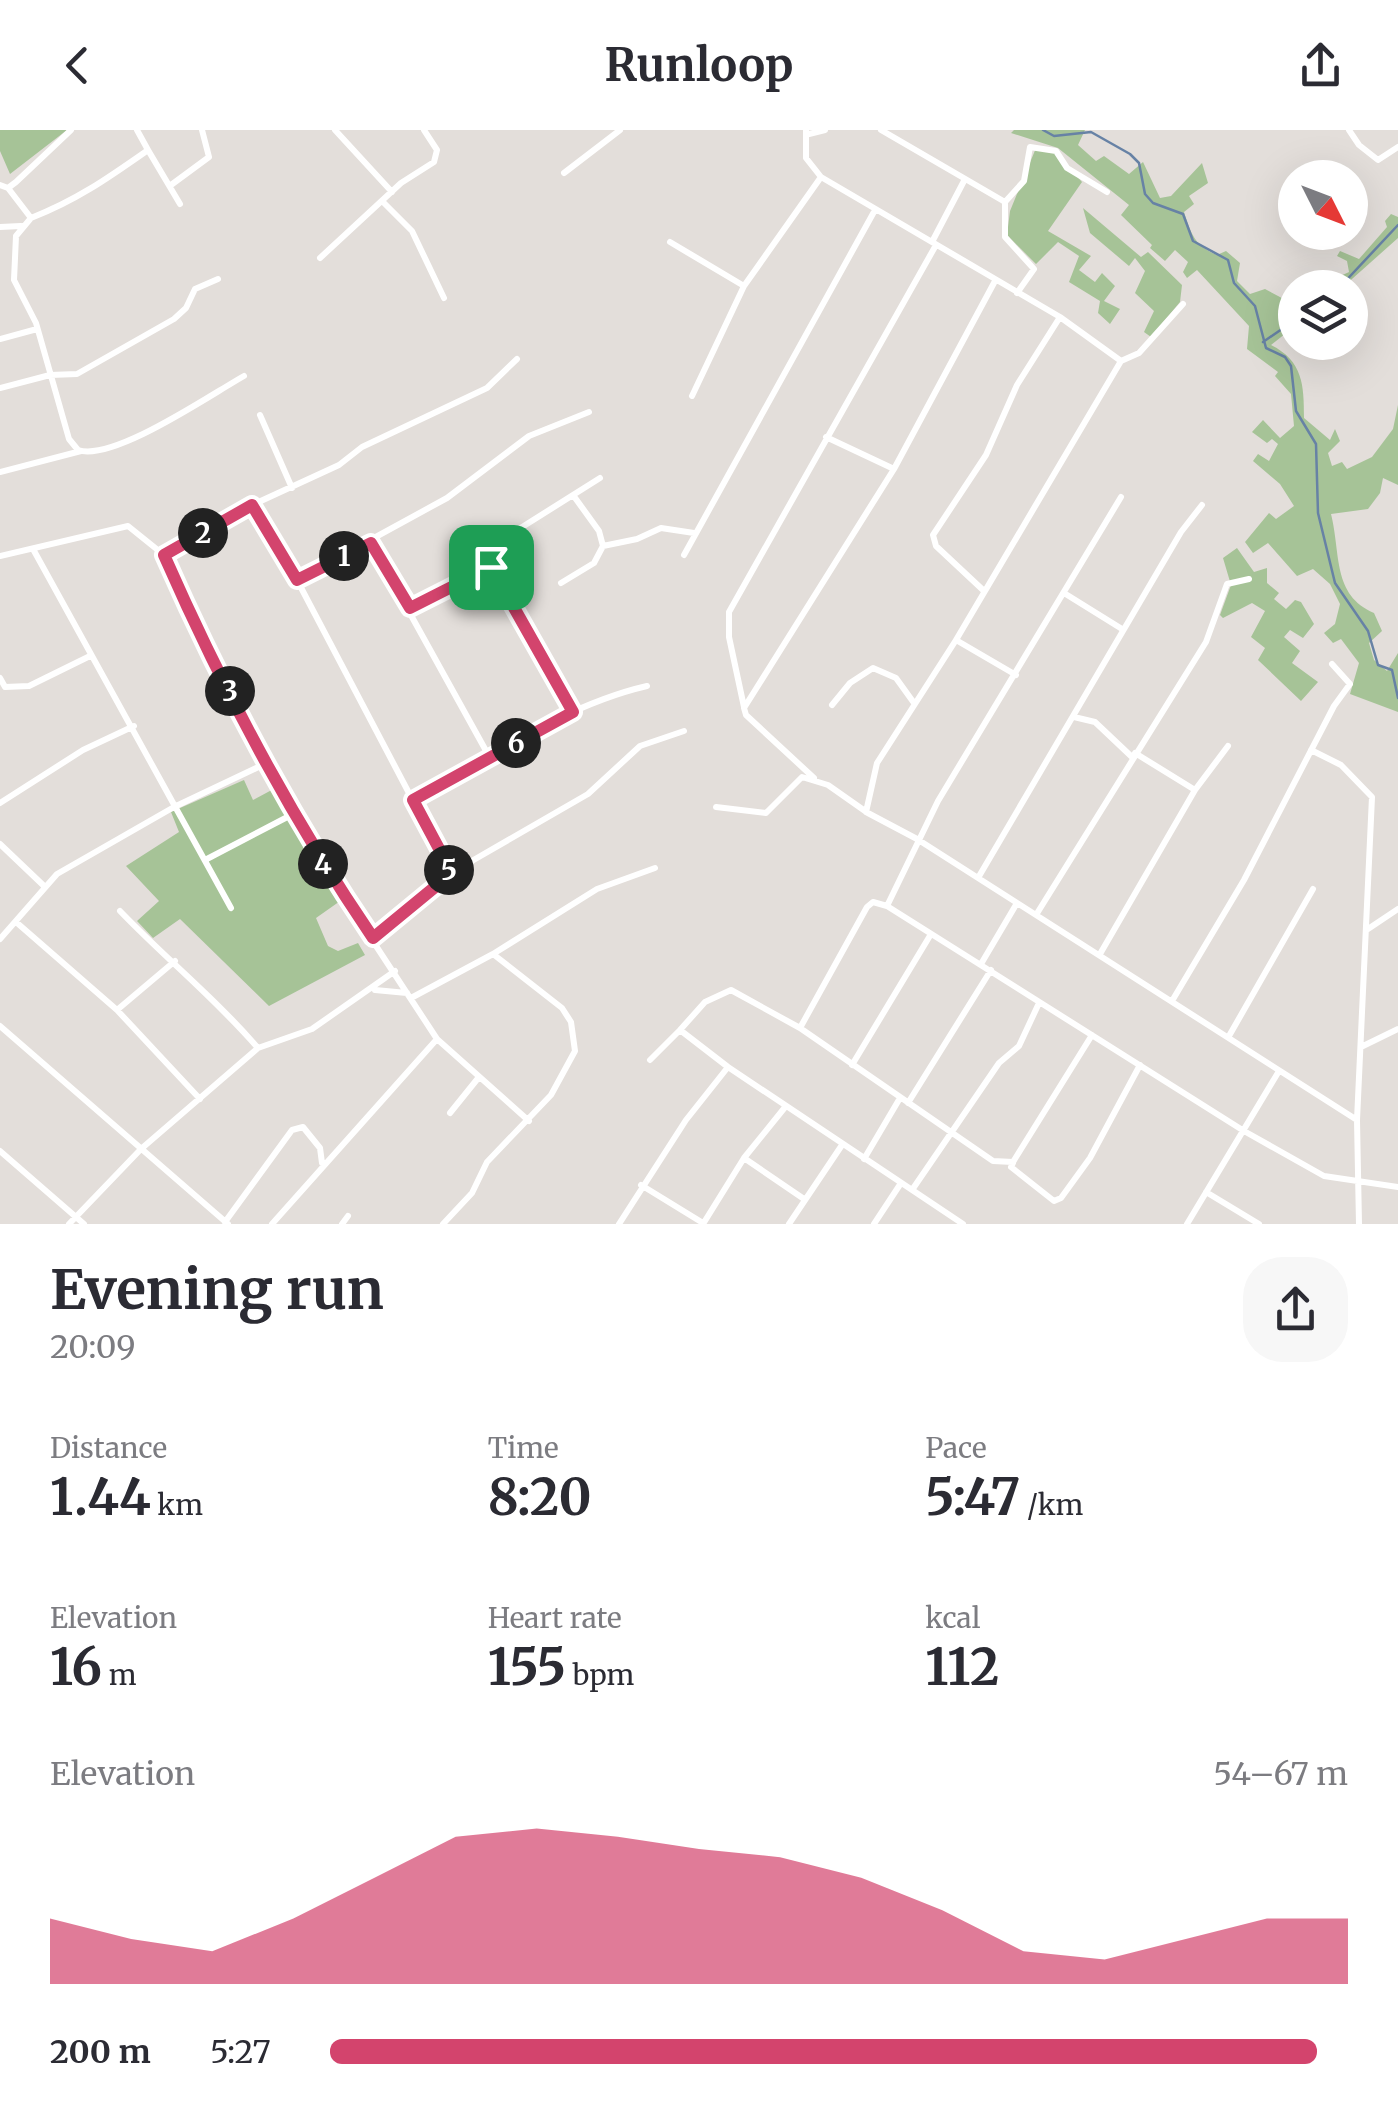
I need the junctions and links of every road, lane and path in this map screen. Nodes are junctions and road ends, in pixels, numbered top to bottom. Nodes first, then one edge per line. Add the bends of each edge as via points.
1 (71, 130) edge
2 (137, 130) edge
3 (202, 130) edge
4 (336, 130) edge
5 (424, 130) edge
6 (620, 130) edge
7 (825, 130) edge
8 (881, 130) edge
9 (1350, 130) edge
10 (807, 132) edge
11 (1398, 146) edge
12 (148, 150) junction
13 (564, 174) dead end
14 (821, 177) junction
15 (965, 179) junction
16 (172, 185) junction
17 (4, 186) edge
18 (392, 192) junction
19 (1107, 192) dead end
20 (383, 202) junction
21 (1005, 202) junction
22 (180, 204) dead end
23 (875, 210) junction
24 (31, 218) junction
25 (21, 226) junction
26 (0, 227) edge
27 (670, 242) dead end
28 (934, 244) junction
29 (320, 258) dead end
30 (218, 279) dead end
31 (996, 281) junction
32 (744, 286) junction
33 (1017, 293) junction
34 (444, 298) dead end
35 (1182, 304) dead end
36 (1060, 318) junction
37 (37, 328) junction
38 (0, 339) edge
39 (517, 360) dead end
40 (1120, 361) junction
41 (50, 375) junction
42 (244, 376) dead end
43 (0, 388) edge
44 (692, 396) dead end
45 (589, 412) dead end
46 (260, 415) dead end
47 (826, 436) junction
48 (81, 452) junction
49 (894, 469) junction
50 (0, 472) edge
51 (600, 478) dead end
52 (292, 488) junction
53 (573, 495) junction
54 (1121, 497) dead end
55 (252, 505) junction
56 (1202, 505) dead end
57 (694, 533) junction
58 (371, 543) junction
59 (603, 546) junction
60 (33, 549) junction
61 (164, 555) junction
62 (684, 555) dead end
63 (0, 556) edge
64 (491, 567) junction
65 (297, 580) junction
66 (1249, 580) dead end
67 (560, 583) dead end
68 (984, 590) junction
69 (1064, 594) junction
70 (410, 608) junction
71 (1122, 630) junction
72 (956, 640) junction
73 (90, 656) junction
74 (1332, 664) dead end
75 (1016, 675) junction
76 (0, 678) edge
77 (647, 686) dead end
78 (914, 703) junction
79 (832, 706) dead end
80 (744, 708) junction
81 (573, 712) junction
82 (1074, 717) junction
83 (134, 726) junction
84 (684, 731) dead end
85 (1228, 746) dead end
86 (1311, 750) junction
87 (1134, 755) junction
88 (490, 758) junction
89 (269, 762) junction
90 (814, 778) junction
91 (1196, 790) junction
92 (413, 800) junction
93 (0, 802) edge
94 (174, 806) junction
95 (716, 806) dead end
96 (298, 812) junction
97 (866, 812) junction
98 (917, 838) junction
99 (0, 844) edge
100 (204, 860) junction
101 (655, 868) dead end
102 (452, 873) junction
103 (978, 878) junction
104 (43, 885) junction
105 (1313, 889) dead end
106 (1017, 903) junction
107 (887, 906) junction
108 (231, 908) dead end
109 (1398, 909) edge
110 (120, 912) dead end
111 (1036, 915) junction
112 (16, 922) junction
113 (1368, 930) junction
114 (931, 934) junction
115 (373, 938) junction
116 (0, 939) edge
117 (493, 954) junction
118 (1100, 954) junction
119 (175, 961) junction
120 (980, 964) junction
121 (991, 970) junction
122 (395, 972) junction
123 (374, 990) junction
124 (409, 996) junction
125 (1172, 1001) junction
126 (1039, 1002) junction
127 (117, 1010) junction
128 (0, 1026) edge
129 (800, 1028) junction
130 (680, 1030) junction
131 (1398, 1030) edge
132 (1092, 1035) junction
133 (1229, 1036) junction
134 (437, 1039) junction
135 (258, 1048) junction
136 (1360, 1048) junction
137 (650, 1060) dead end
138 (852, 1064) junction
139 (1140, 1065) junction
140 (728, 1067) junction
141 (1280, 1071) junction
142 (480, 1077) junction
143 (900, 1098) junction
144 (200, 1099) junction
145 (908, 1103) junction
146 (786, 1106) junction
147 (450, 1113) dead end
148 (529, 1120) junction
149 (1357, 1120) junction
150 (1244, 1131) junction
151 (948, 1133) junction
152 (842, 1145) junction
153 (141, 1149) junction
154 (0, 1151) edge
155 (744, 1158) junction
156 (864, 1158) junction
157 (1013, 1162) junction
158 (322, 1163) junction
159 (901, 1183) junction
160 (1359, 1184) junction
161 (641, 1185) junction
162 (1398, 1187) edge
163 (912, 1190) junction
164 (1206, 1192) junction
165 (804, 1199) junction
166 (348, 1216) dead end
167 (71, 1220) edge
168 (227, 1223) edge
169 (961, 1223) edge
170 (84, 1224) edge
171 (272, 1224) edge
172 (342, 1224) edge
173 (443, 1224) edge
174 (619, 1224) edge
175 (703, 1224) edge
176 (788, 1224) edge
177 (874, 1224) edge
178 (1188, 1224) edge
179 (1259, 1224) edge
180 (1358, 1224) edge

1 - 17 street
2 - 12 street
3 - 16 street via 209,157
4 - 18 street
5 - 18 street via 436,145 436,159
6 - 13 street
7 - 10 street
8 - 15 street
9 - 11 street via 1378,160
10 - 14 street via 806,158
12 - 16 street
12 - 24 street via 94,191
14 - 23 street
14 - 32 street
15 - 21 street
15 - 28 street
16 - 22 street
17 - 24 street
18 - 20 street
19 - 21 street via 1067,168 1056,152 1034,146 1024,181
20 - 29 street
20 - 34 street via 412,231
21 - 33 street via 1004,237 1034,270
23 - 28 street
23 - 57 street
24 - 25 street
25 - 26 street
25 - 37 street via 14,280
27 - 32 street
28 - 31 street
28 - 47 street
30 - 41 street via 195,289 174,319 111,356 76,374
31 - 33 street
31 - 49 street
32 - 44 street
33 - 36 street
35 - 40 street via 1140,353
36 - 40 street
36 - 68 street via 1017,385 986,455 933,535 936,546
37 - 38 street
37 - 41 street
39 - 52 street via 487,388 362,446
40 - 68 street
41 - 43 street
41 - 48 street via 69,440
42 - 48 street via 136,436
45 - 58 street via 530,436
46 - 52 street
47 - 49 street
47 - 80 street via 729,612
48 - 50 street
49 - 80 street
51 - 53 street
52 - 55 street
53 - 59 street
53 - 64 street via 518,529 509,555
54 - 69 street
55 - 61 street
55 - 65 street
56 - 71 street
57 - 59 street via 661,528
57 - 62 street
58 - 65 street
58 - 70 street
59 - 67 street via 594,563
60 - 61 street via 128,526
60 - 63 street
60 - 73 street
61 - 89 street
64 - 70 street
64 - 81 street
65 - 92 street
66 - 87 street via 1228,584 1211,633
68 - 72 street
69 - 71 street
69 - 75 street
70 - 88 street
71 - 82 street
72 - 75 street
72 - 78 street
73 - 76 street via 20,689
73 - 83 street
74 - 86 street via 1350,684
75 - 98 street
77 - 81 street
78 - 79 street via 896,678 873,668
78 - 97 street via 877,763
80 - 90 street
81 - 88 street
82 - 87 street via 1095,722
82 - 103 street
83 - 93 street
83 - 94 street
84 - 102 street via 640,746 588,794
85 - 91 street
86 - 113 street via 1341,765 1372,797
86 - 125 street
87 - 91 street
87 - 111 street
88 - 92 street
89 - 94 street
89 - 96 street
90 - 95 street via 802,777 760,816
90 - 97 street
91 - 118 street
92 - 102 street
94 - 100 street
94 - 104 street
96 - 100 street
96 - 115 street via 325,868
97 - 98 street
98 - 103 street
98 - 107 street
99 - 104 street
100 - 108 street
101 - 117 street via 597,889
102 - 115 street
103 - 106 street
104 - 112 street
105 - 133 street
106 - 111 street
106 - 120 street
107 - 114 street
107 - 129 street via 866,906
109 - 113 street
110 - 119 street
111 - 118 street
112 - 116 street
112 - 127 street
113 - 136 street
114 - 120 street
114 - 138 street
115 - 122 street
117 - 124 street
117 - 148 street via 562,1008 575,1036 570,1066
118 - 125 street
119 - 127 street
119 - 135 street
120 - 121 street
121 - 126 street
121 - 145 street
122 - 123 street
122 - 124 street
123 - 124 street
123 - 135 street via 312,1029
124 - 134 street
125 - 133 street
126 - 132 street
126 - 151 street via 1019,1046
127 - 144 street
128 - 153 street
129 - 130 street via 731,990 705,1002
129 - 138 street
130 - 137 street
130 - 140 street
131 - 136 street
132 - 139 street
132 - 157 street
133 - 141 street
134 - 142 street
134 - 158 street
135 - 144 street
136 - 149 street
138 - 143 street
139 - 150 street
139 - 157 street via 1061,1198 1046,1197
140 - 146 street
140 - 161 street
141 - 149 street
141 - 150 street
142 - 147 street
142 - 148 street
143 - 145 street
143 - 156 street
144 - 153 street
145 - 151 street
146 - 152 street
146 - 155 street
148 - 173 street via 487,1162 472,1194
149 - 160 street
150 - 160 street via 1324,1176
150 - 164 street
151 - 157 street via 994,1161
151 - 163 street
152 - 156 street
152 - 165 street
153 - 167 street
153 - 168 street
154 - 167 street
155 - 165 street
155 - 175 street
156 - 159 street
158 - 168 street via 312,1135 303,1127 292,1130
158 - 171 street
159 - 163 street
159 - 177 street
160 - 162 street
160 - 180 street
161 - 174 street
161 - 175 street
163 - 169 street
164 - 178 street
164 - 179 street
165 - 176 street
166 - 172 street
167 - 170 street

